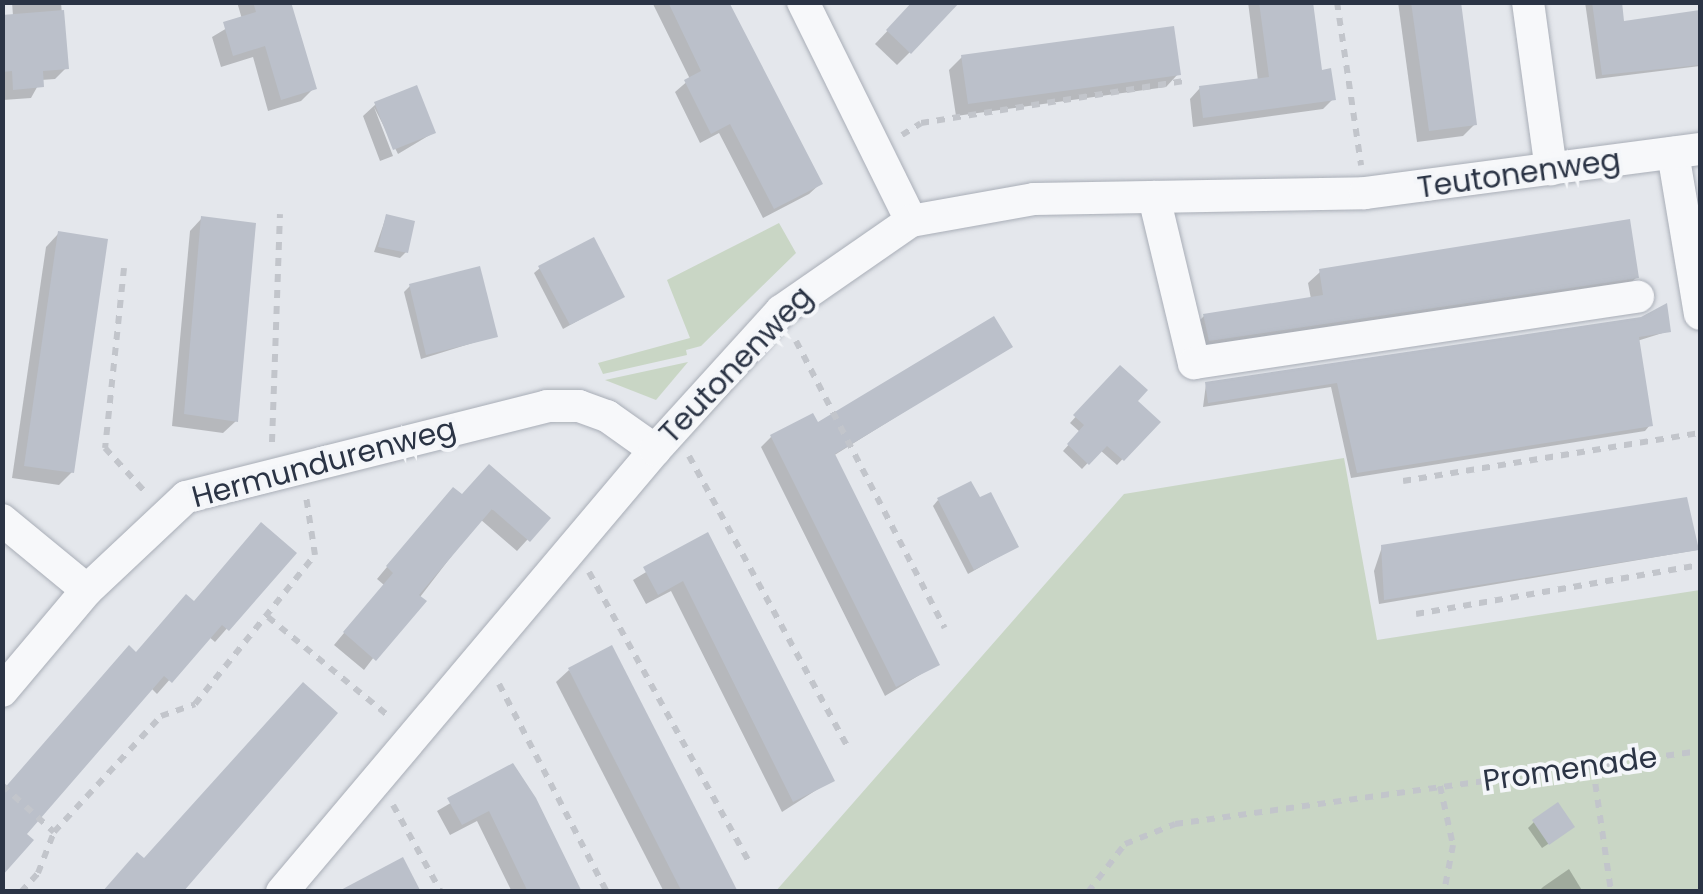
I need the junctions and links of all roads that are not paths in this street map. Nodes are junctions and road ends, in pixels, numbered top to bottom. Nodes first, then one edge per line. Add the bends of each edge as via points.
1 (803, 2) edge
2 (1528, 2) edge
3 (1687, 151) edge
4 (1551, 168) junction
5 (1154, 197) junction
6 (911, 221) junction
7 (1638, 297) dead end
8 (1700, 314) edge
9 (665, 439) junction
10 (2, 520) edge
11 (86, 590) junction
12 (2, 691) edge
13 (282, 892) edge

1 - 6 street
2 - 4 street
3 - 4 street, Teutonenweg
3 - 8 street, Teutonenweg
4 - 5 street, Teutonenweg via 1364,193
5 - 6 street, Teutonenweg via 1034,199
5 - 7 street via 1194,364
6 - 9 street, Teutonenweg via 781,311
9 - 11 street, Hermundurenweg via 579,406 547,406 186,497
9 - 13 street, Teutonenweg
10 - 11 street
11 - 12 street, Hermundurenweg

